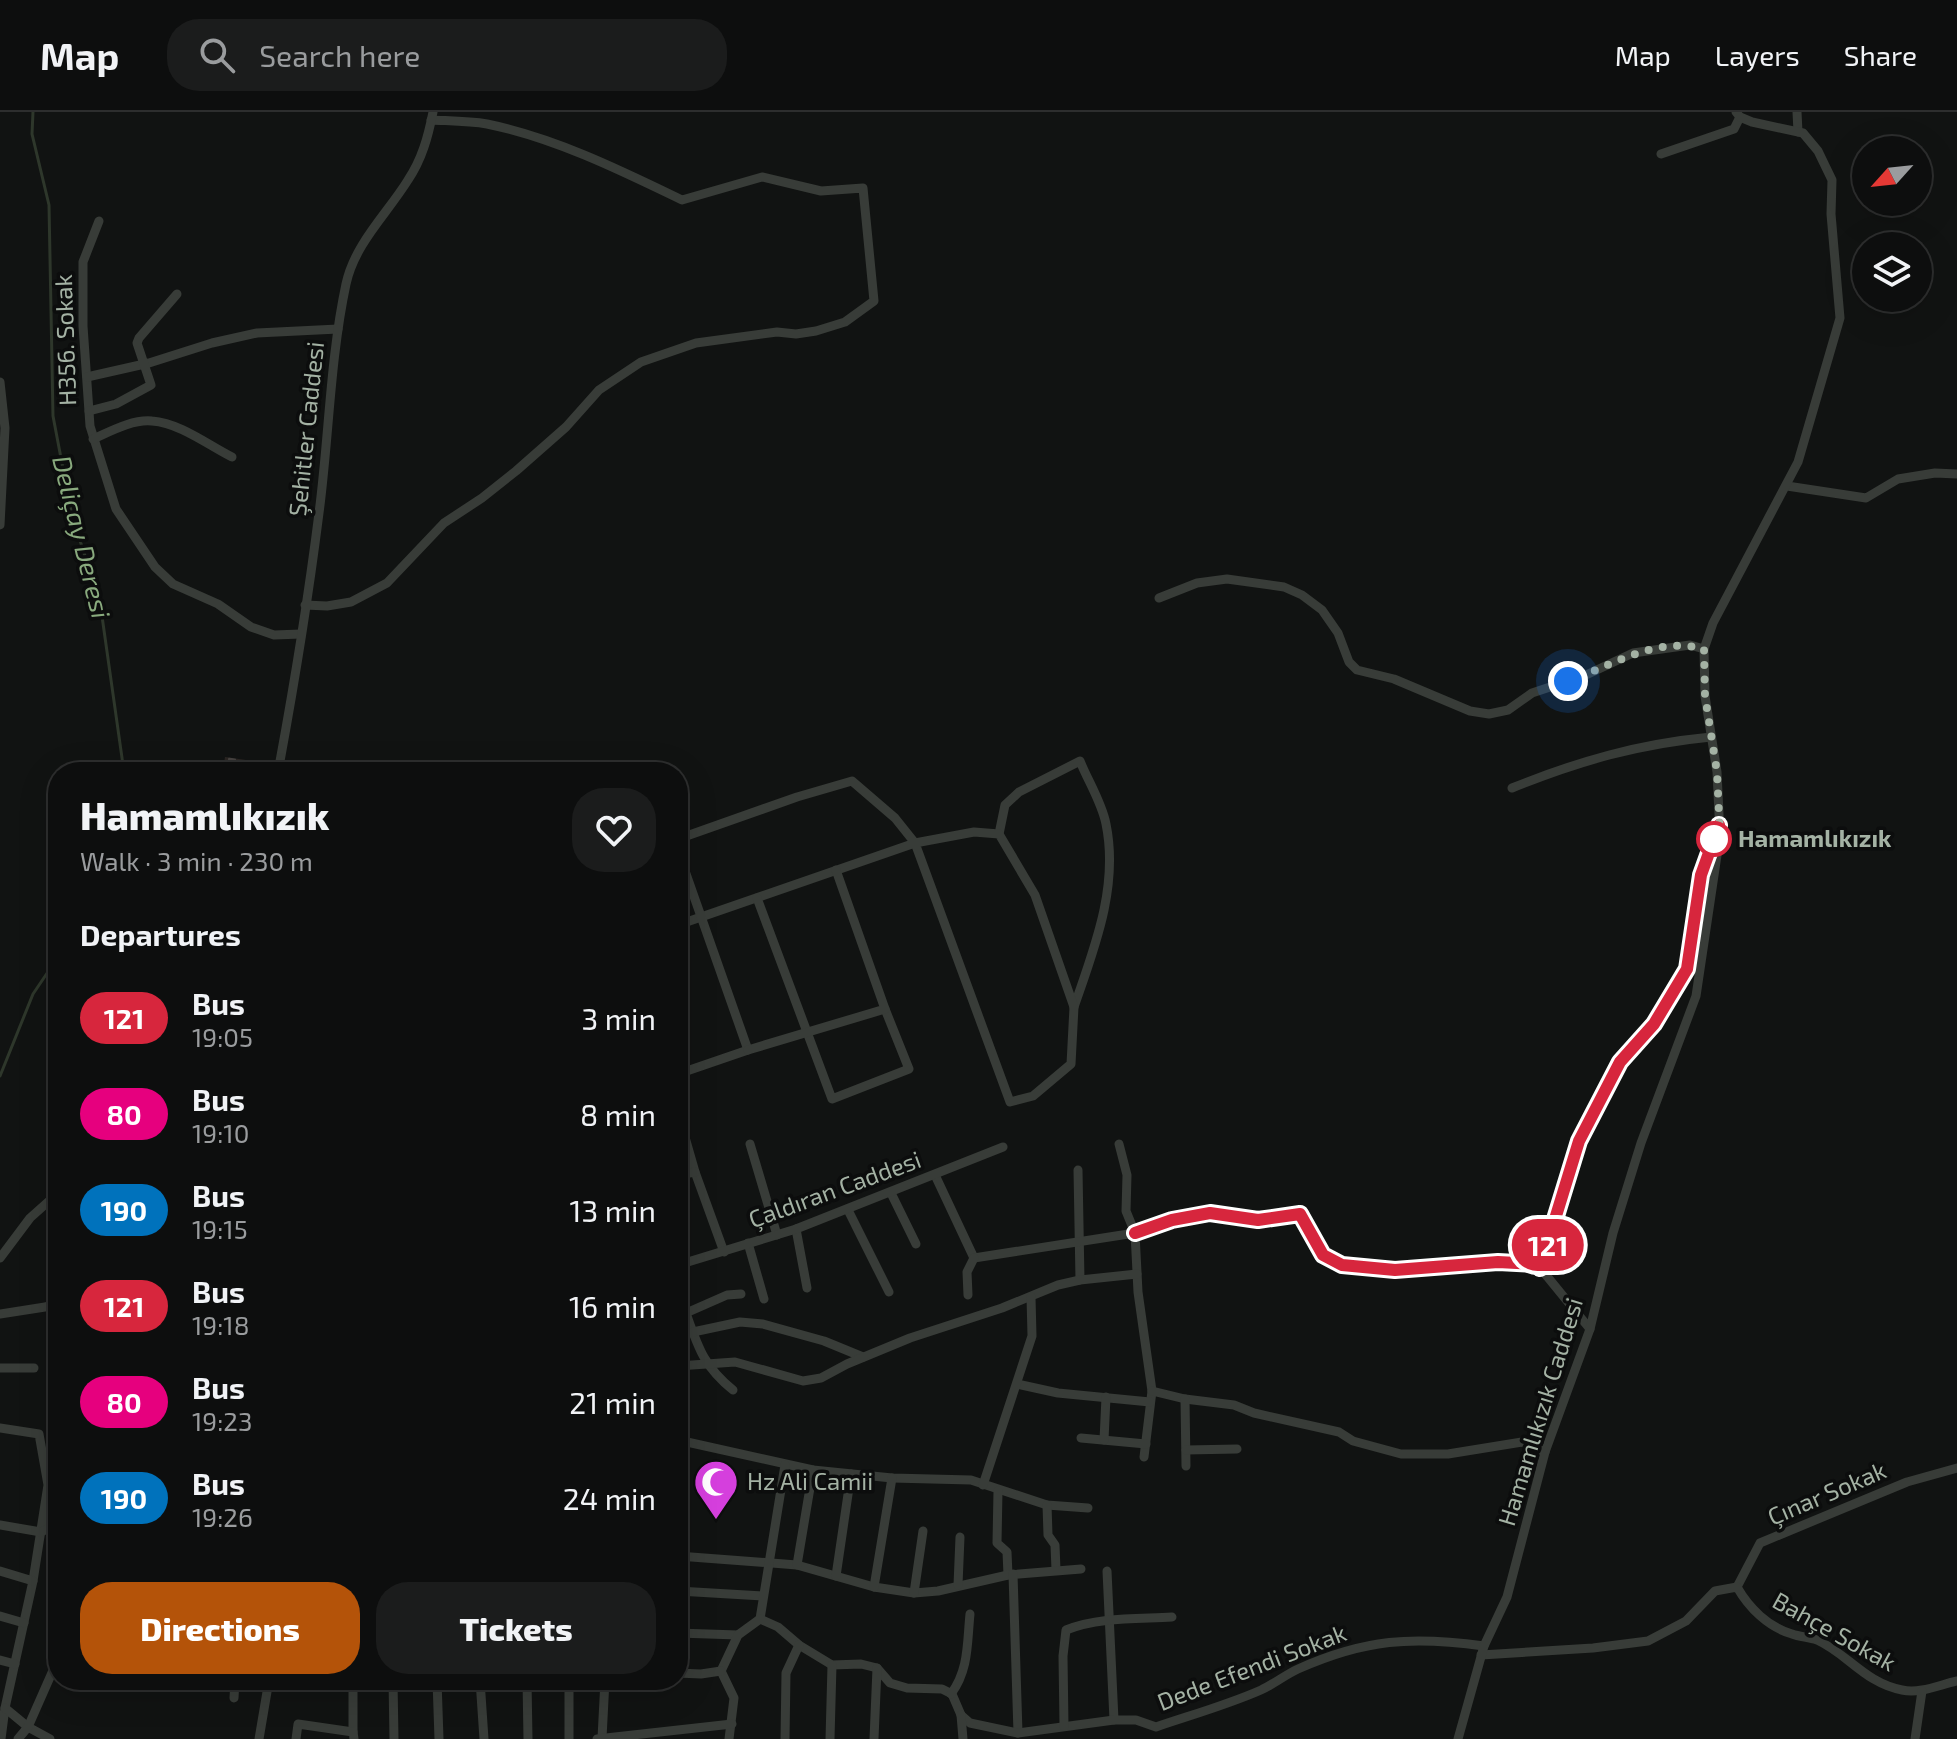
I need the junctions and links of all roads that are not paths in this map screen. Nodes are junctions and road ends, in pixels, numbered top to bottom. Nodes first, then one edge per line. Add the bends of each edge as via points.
1 (1797, 112) edge
2 (1738, 114) edge
3 (432, 116) edge
4 (1798, 132) junction
5 (1661, 154) dead end
6 (99, 221) dead end
7 (177, 294) dead end
8 (338, 329) junction
9 (143, 365) junction
10 (87, 377) junction
11 (0, 382) edge
12 (89, 411) junction
13 (93, 439) junction
14 (232, 457) dead end
15 (1957, 474) edge
16 (1787, 486) junction
17 (0, 525) edge
18 (1159, 598) dead end
19 (305, 605) junction
20 (301, 634) junction
21 (1704, 649) junction
22 (1711, 737) junction
23 (280, 762) edge
24 (1512, 788) dead end
25 (1719, 825) junction
26 (999, 834) junction
27 (688, 835) edge
28 (915, 843) junction
29 (836, 870) junction
30 (688, 878) edge
31 (757, 898) junction
32 (702, 917) junction
33 (688, 922) edge
34 (1074, 1007) junction
35 (885, 1009) junction
36 (806, 1033) junction
37 (748, 1050) junction
38 (688, 1071) edge
39 (750, 1144) dead end
40 (1119, 1144) dead end
41 (1003, 1147) dead end
42 (688, 1148) edge
43 (1078, 1170) dead end
44 (695, 1172) junction
45 (688, 1173) edge
46 (935, 1175) junction
47 (891, 1193) junction
48 (48, 1202) edge
49 (848, 1210) junction
50 (796, 1229) junction
51 (1135, 1233) junction
52 (777, 1235) junction
53 (1079, 1240) junction
54 (748, 1243) junction
55 (916, 1244) dead end
56 (724, 1252) junction
57 (0, 1258) edge
58 (974, 1258) junction
59 (688, 1262) edge
60 (1540, 1268) junction
61 (1137, 1274) junction
62 (1080, 1280) junction
63 (807, 1288) dead end
64 (889, 1292) dead end
65 (741, 1294) dead end
66 (968, 1295) dead end
67 (1031, 1297) junction
68 (764, 1299) dead end
69 (48, 1306) edge
70 (688, 1311) edge
71 (0, 1314) edge
72 (688, 1323) edge
73 (1590, 1329) junction
74 (693, 1332) junction
75 (863, 1357) junction
76 (707, 1363) junction
77 (688, 1365) edge
78 (0, 1368) edge
79 (34, 1368) dead end
80 (1017, 1384) junction
81 (733, 1390) dead end
82 (1151, 1396) junction
83 (1106, 1397) junction
84 (1185, 1399) junction
85 (0, 1428) edge
86 (1081, 1438) dead end
87 (1104, 1440) junction
88 (688, 1442) edge
89 (1146, 1444) junction
90 (1237, 1449) dead end
91 (1186, 1450) junction
92 (1545, 1452) junction
93 (1144, 1457) dead end
94 (785, 1465) junction
95 (1186, 1466) dead end
96 (1957, 1468) edge
97 (813, 1470) junction
98 (851, 1474) junction
99 (892, 1478) junction
100 (983, 1485) junction
101 (998, 1491) junction
102 (1047, 1505) junction
103 (1088, 1508) dead end
104 (0, 1525) edge
105 (48, 1529) edge
106 (923, 1531) dead end
107 (41, 1532) junction
108 (960, 1537) dead end
109 (688, 1557) edge
110 (770, 1563) junction
111 (797, 1565) junction
112 (1081, 1569) dead end
113 (1056, 1570) junction
114 (0, 1571) edge
115 (1107, 1571) dead end
116 (1011, 1575) junction
117 (836, 1576) junction
118 (33, 1581) junction
119 (958, 1585) junction
120 (874, 1587) junction
121 (1737, 1587) junction
122 (688, 1592) edge
123 (914, 1593) junction
124 (763, 1596) junction
125 (970, 1614) dead end
126 (0, 1616) edge
127 (1172, 1617) dead end
128 (760, 1619) junction
129 (1109, 1621) junction
130 (24, 1623) junction
131 (688, 1633) edge
132 (738, 1635) junction
133 (799, 1645) junction
134 (1482, 1650) junction
135 (0, 1660) edge
136 (15, 1664) junction
137 (832, 1665) junction
138 (877, 1668) junction
139 (721, 1671) junction
140 (688, 1673) edge
141 (1957, 1681) edge
142 (48, 1682) edge
143 (234, 1690) edge
144 (267, 1690) edge
145 (353, 1690) edge
146 (393, 1690) edge
147 (437, 1690) edge
148 (481, 1690) edge
149 (527, 1690) edge
150 (569, 1690) edge
151 (604, 1690) edge
152 (1922, 1691) junction
153 (951, 1694) junction
154 (234, 1698) dead end
155 (4, 1701) edge
156 (961, 1715) junction
157 (1114, 1720) junction
158 (732, 1724) junction
159 (1064, 1726) junction
160 (28, 1727) junction
161 (1156, 1727) junction
162 (1018, 1733) junction
163 (353, 1736) edge
164 (599, 1738) edge
165 (1, 1739) edge
166 (18, 1739) edge
167 (50, 1739) edge
168 (259, 1739) edge
169 (296, 1739) edge
170 (394, 1739) edge
171 (439, 1739) edge
172 (484, 1739) edge
173 (528, 1739) edge
174 (569, 1739) edge
175 (729, 1739) edge
176 (785, 1739) edge
177 (830, 1739) edge
178 (874, 1739) edge
179 (963, 1739) edge
180 (1155, 1739) edge
181 (1458, 1739) edge
182 (1915, 1739) edge

1 - 4 street
2 - 4 street
2 - 5 street via 1734,129
3 - 8 street, Şehitler Caddesi via 426,145 409,179 352,261
3 - 19 street via 521,132 608,164 682,200 762,177 821,191 863,188 874,301 845,322 816,331 696,343 641,362 599,390 566,427 494,489 444,523 387,583 351,602
4 - 16 street, Hamamlıkızık Caddesi via 1818,151 1832,180 1840,318
6 - 10 street, H356. Sokak via 83,262
7 - 9 street via 139,338
8 - 9 street via 257,333
8 - 19 street, Şehitler Caddesi
9 - 10 street
9 - 12 street via 151,385
10 - 12 street, H356. Sokak
11 - 17 street via 5,428
12 - 13 street, H356. Sokak
13 - 14 street via 154,421 190,433
13 - 20 street, H356. Sokak via 116,509 155,567 173,584 218,604 251,627 274,635
15 - 16 street via 1898,479 1866,498
16 - 21 street, Hamamlıkızık Caddesi
18 - 21 street via 1197,583 1227,579 1284,587 1322,610 1357,670 1489,714 1633,653 1690,645
19 - 20 street, Şehitler Caddesi
20 - 23 street, Şehitler Caddesi
21 - 22 street, Hamamlıkızık Caddesi
22 - 24 street via 1620,750
22 - 25 street, Hamamlıkızık Caddesi
25 - 60 street via 1701,875 1687,969 1654,1024 1620,1062 1579,1141
25 - 73 street, Hamamlıkızık Caddesi via 1696,996 1641,1143
26 - 28 street via 974,832
26 - 34 street via 1035,895
26 - 34 street via 1005,805 1019,792 1080,761 1106,823 1111,877
27 - 28 street via 852,781
28 - 29 street
28 - 34 street via 1010,1102 1033,1096 1071,1064
29 - 31 street
29 - 35 street
30 - 32 street
31 - 32 street
31 - 36 street
32 - 33 street
32 - 37 street
35 - 36 street
35 - 36 street via 909,1069 832,1099
36 - 37 street
37 - 38 street
39 - 52 street
40 - 51 street via 1127,1175 1126,1211
41 - 46 street, Çaldıran Caddesi
42 - 44 street
43 - 53 street
44 - 45 street
44 - 56 street
46 - 47 street, Çaldıran Caddesi
46 - 58 street
47 - 49 street, Çaldıran Caddesi
47 - 55 street
48 - 57 street
49 - 50 street, Çaldıran Caddesi
49 - 64 street
50 - 52 street, Çaldıran Caddesi
50 - 63 street
51 - 53 street
51 - 60 street via 1210,1213 1258,1220 1300,1214 1323,1255 1342,1265 1395,1270 1498,1262
51 - 61 street
52 - 54 street, Çaldıran Caddesi
53 - 58 street
53 - 62 street
54 - 56 street, Çaldıran Caddesi
54 - 68 street
56 - 59 street, Çaldıran Caddesi
58 - 66 street via 967,1272
60 - 73 street
61 - 62 street
61 - 82 street
62 - 67 street
65 - 70 street
67 - 75 street
67 - 80 street via 1032,1336
69 - 71 street
72 - 74 street
73 - 92 street, Hamamlıkızık Caddesi
74 - 75 street via 740,1322 763,1324
74 - 76 street
75 - 76 street via 803,1381 735,1362
76 - 77 street
76 - 81 street
78 - 79 street
80 - 83 street
80 - 100 street
82 - 83 street
82 - 84 street
82 - 89 street
83 - 87 street
84 - 91 street
84 - 92 street via 1234,1405 1401,1454 1448,1454 1522,1442
85 - 107 street via 39,1434 48,1485
86 - 87 street
87 - 89 street
88 - 94 street
89 - 93 street
90 - 91 street
91 - 95 street
92 - 134 street, Hamamlıkızık Caddesi via 1507,1597
94 - 97 street
94 - 110 street
96 - 121 street, Çınar Sokak via 1907,1482 1760,1543
97 - 98 street
97 - 111 street
98 - 99 street
98 - 117 street
99 - 100 street via 958,1479
99 - 120 street
100 - 101 street
101 - 102 street
101 - 116 street via 997,1543 1007,1552
102 - 103 street
102 - 113 street
104 - 107 street
105 - 107 street
106 - 123 street
107 - 118 street
108 - 119 street
109 - 110 street
110 - 111 street
110 - 124 street
111 - 117 street
112 - 113 street
113 - 116 street
114 - 118 street
115 - 129 street
116 - 119 street
116 - 162 street
117 - 120 street
118 - 130 street
119 - 123 street
120 - 123 street
121 - 134 street via 1715,1591 1686,1621 1648,1641 1593,1648
121 - 152 street, Bahçe Sokak via 1769,1623 1817,1640 1879,1684
122 - 124 street
124 - 128 street
125 - 153 street via 966,1665
126 - 130 street
127 - 129 street
128 - 132 street
128 - 133 street
129 - 157 street
129 - 159 street via 1066,1630
130 - 136 street
131 - 132 street
132 - 139 street
133 - 137 street
133 - 176 street via 786,1673
134 - 161 street, Dede Efendi Sokak via 1437,1639 1337,1652 1262,1689
134 - 181 street, Hamamlıkızık Caddesi
135 - 136 street
136 - 155 street
137 - 138 street
137 - 177 street
138 - 153 street via 890,1683
138 - 178 street
139 - 140 street
139 - 158 street via 734,1698
141 - 152 street, Bahçe Sokak
142 - 160 street
143 - 154 street
144 - 168 street
145 - 163 street
146 - 170 street
147 - 171 street
148 - 172 street
149 - 173 street
150 - 174 street
151 - 164 street
152 - 182 street
153 - 156 street
155 - 160 street
155 - 165 street
156 - 162 street, Dede Efendi Sokak via 970,1723
156 - 179 street
157 - 159 street, Dede Efendi Sokak
157 - 161 street, Dede Efendi Sokak
158 - 164 street
158 - 175 street
159 - 162 street, Dede Efendi Sokak
160 - 166 street
160 - 167 street
161 - 180 street
163 - 169 street via 298,1724

